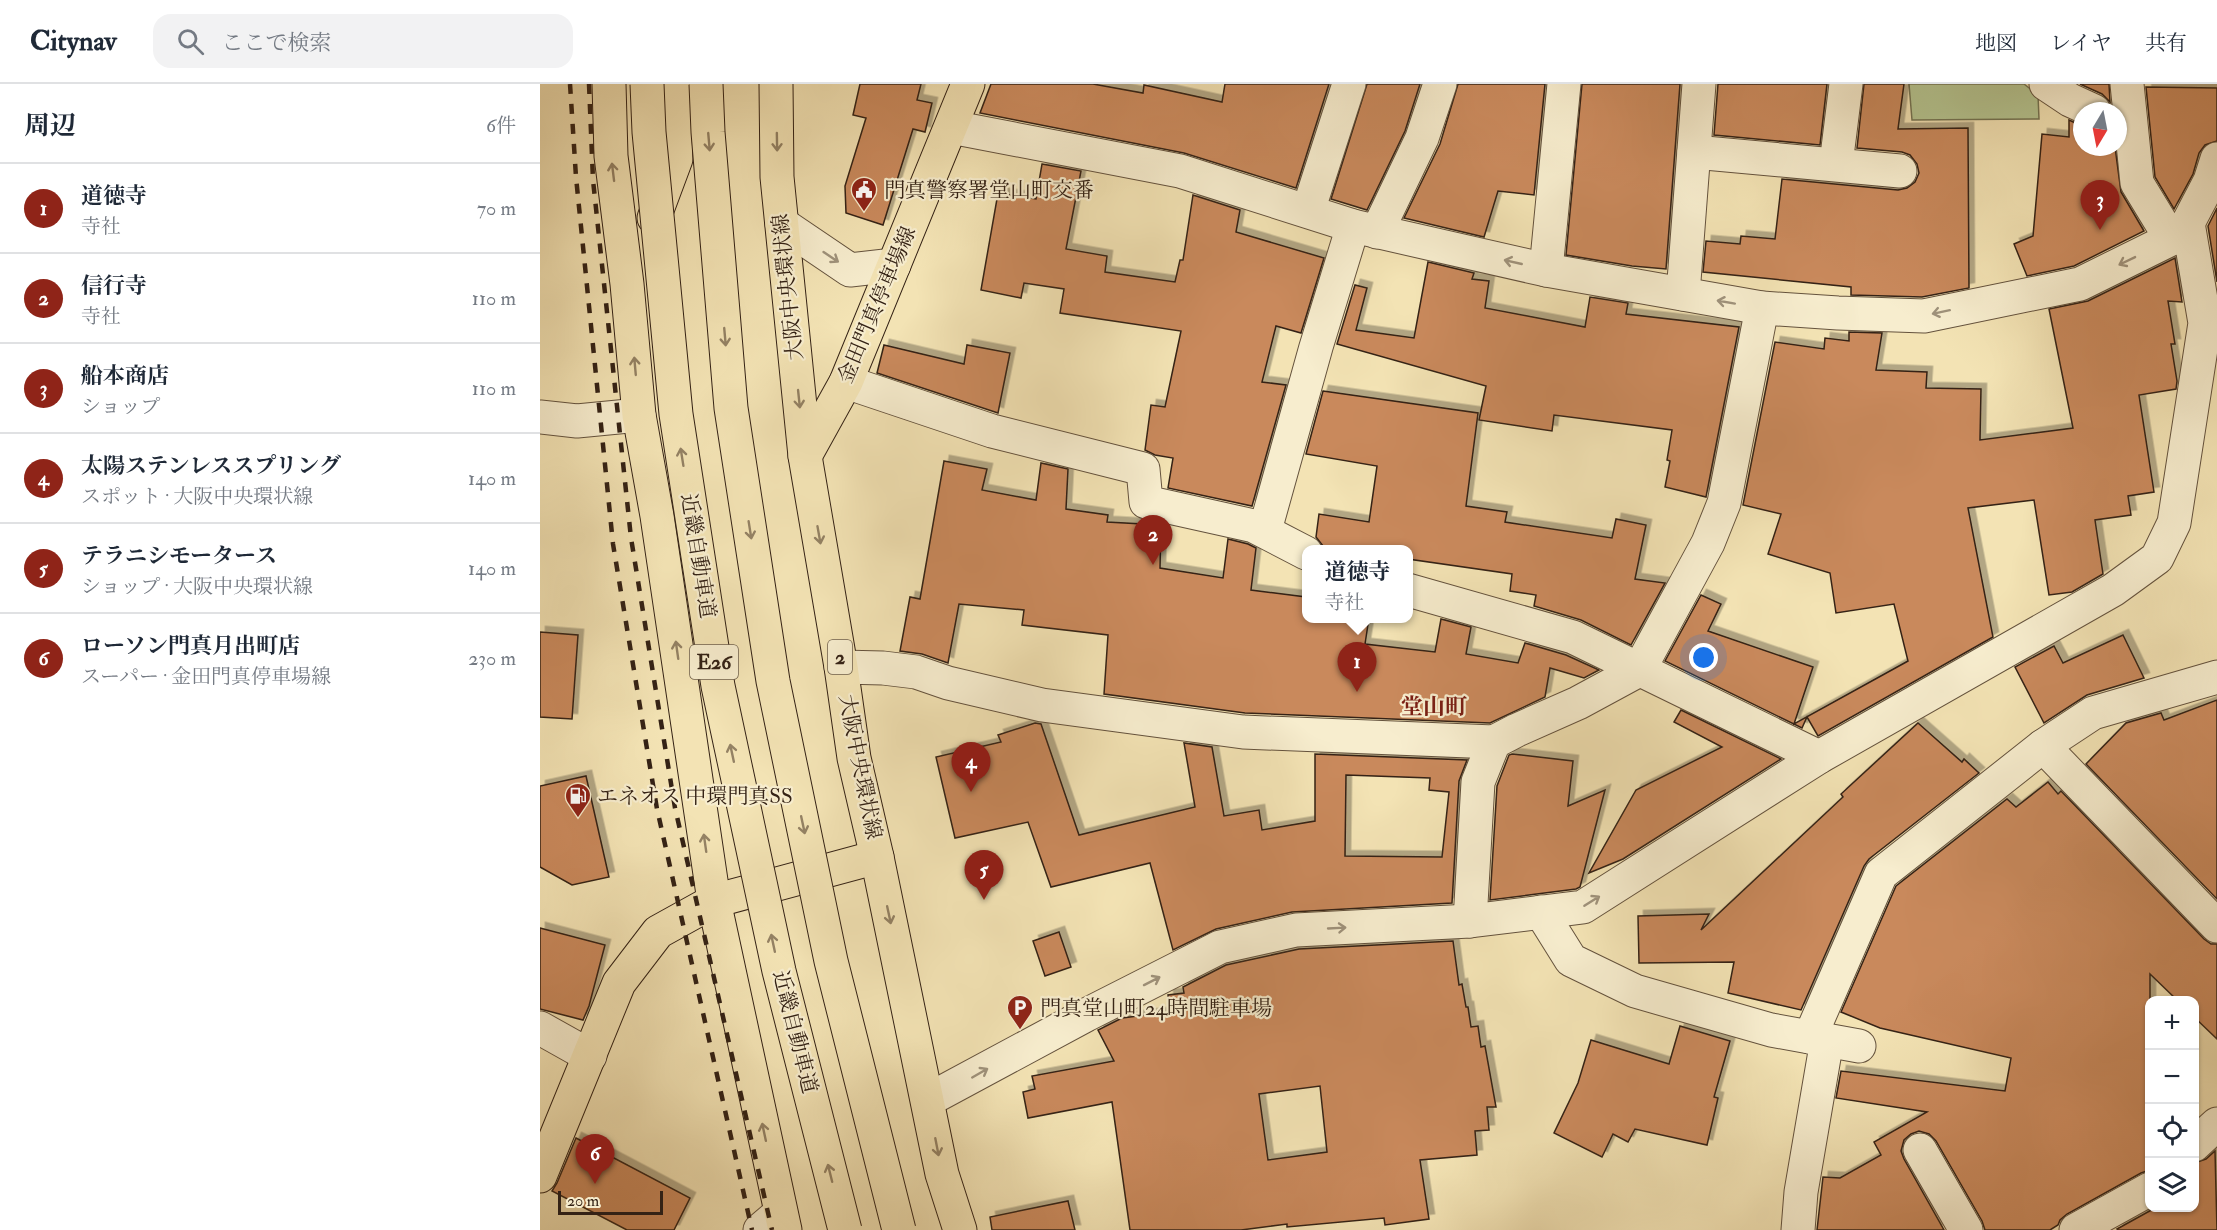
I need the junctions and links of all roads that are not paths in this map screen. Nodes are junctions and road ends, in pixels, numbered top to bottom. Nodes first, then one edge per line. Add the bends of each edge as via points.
1 (609, 84) edge
2 (647, 84) edge
3 (674, 84) edge
4 (706, 84) edge
5 (776, 84) edge
6 (968, 84) edge
7 (1349, 84) edge
8 (1440, 84) edge
9 (1564, 84) edge
10 (1699, 84) edge
11 (1846, 84) edge
12 (2046, 84) edge
13 (2127, 84) edge
14 (2074, 102) edge
15 (2126, 102) edge
16 (951, 127) junction
17 (2127, 138) edge
18 (1694, 152) junction
19 (2217, 159) edge
20 (1836, 164) junction
21 (1900, 171) dead end
22 (1308, 211) junction
23 (782, 224) junction
24 (1365, 229) junction
25 (2179, 231) junction
26 (894, 265) junction
27 (1546, 270) junction
28 (627, 284) junction
29 (1683, 294) junction
30 (1762, 308) junction
31 (2211, 321) edge
32 (846, 382) junction
33 (639, 415) junction
34 (540, 417) edge
35 (805, 456) junction
36 (1265, 531) junction
37 (1302, 551) edge
38 (1413, 591) edge
39 (842, 667) junction
40 (1639, 670) junction
41 (2217, 677) edge
42 (1494, 742) junction
43 (2043, 746) junction
44 (1819, 758) junction
45 (877, 857) junction
46 (714, 901) junction
47 (1541, 912) junction
48 (1470, 921) junction
49 (2217, 926) edge
50 (540, 1028) edge
51 (1819, 1039) junction
52 (1859, 1046) dead end
53 (590, 1056) junction
54 (928, 1100) junction
55 (2217, 1124) edge
56 (2199, 1140) edge
57 (1920, 1150) dead end
58 (540, 1176) edge
59 (2145, 1192) edge
60 (775, 1224) edge
61 (845, 1230) edge
62 (899, 1230) edge
63 (960, 1230) edge
64 (1798, 1230) edge
65 (1966, 1230) edge
66 (2076, 1230) edge

28 -> 1 main road via 611,156
61 -> 2 main road, 近畿自動車道 / E26, bridge via 779,971 718,686 676,414
3 - 28 main road via 676,159
4 -> 62 main road, E26, bridge via 731,408 773,681 831,961
5 -> 23 main road, 大阪中央環状線 / 2
6 - 16 main road, 金田門真停車場線
7 - 22 street
8 - 24 street via 1422,138
9 - 27 street
10 - 18 street
11 - 20 street
12 - 14 street
13 - 15 street
16 - 22 street via 1180,171
16 - 26 main road, 金田門真停車場線
17 - 25 street via 2137,183
18 - 20 street
18 - 29 street
19 - 25 street via 2210,181
20 - 21 street
22 - 24 street
23 -> 26 street via 850,270
23 -> 35 main road, 大阪中央環状線 / 2
27 -> 24 street
24 - 36 street via 1316,347
25 -> 30 street via 2080,284 1924,315
25 - 31 street
26 - 32 main road, 金田門真停車場線
27 - 29 street
33 -> 28 main road
30 -> 29 street
30 - 40 street via 1724,503 1708,543
31 - 44 street via 2174,523 2157,558 2113,590
32 - 35 main road, 金田門真停車場線
32 - 36 street via 992,431 1143,469 1146,502
33 - 34 street via 577,421
46 -> 33 main road
35 -> 39 main road, 大阪中央環状線 / 2
36 - 37 street
38 - 40 street via 1573,637
39 - 42 street via 916,672 1042,705 1244,732
39 - 45 main road, 大阪中央環状線 / 2 via 854,758
40 - 42 street
40 - 44 street
41 - 43 street via 2093,713
42 - 48 street via 1478,782
43 - 49 street
43 - 51 street via 1881,874
47 -> 44 street via 1583,907
45 - 46 main road
45 -> 54 main road, 大阪中央環状線 / 2
46 - 53 main road via 658,932 619,983
60 -> 46 main road
47 - 48 street
47 - 51 street via 1571,960 1635,991 1771,1030
54 -> 48 street via 1220,947 1296,930
50 - 53 street
51 - 52 street
51 - 64 street
53 - 58 main road
54 -> 63 main road, 大阪中央環状線 / 2 via 942,1174
55 - 56 street
57 - 65 street
59 - 66 street

